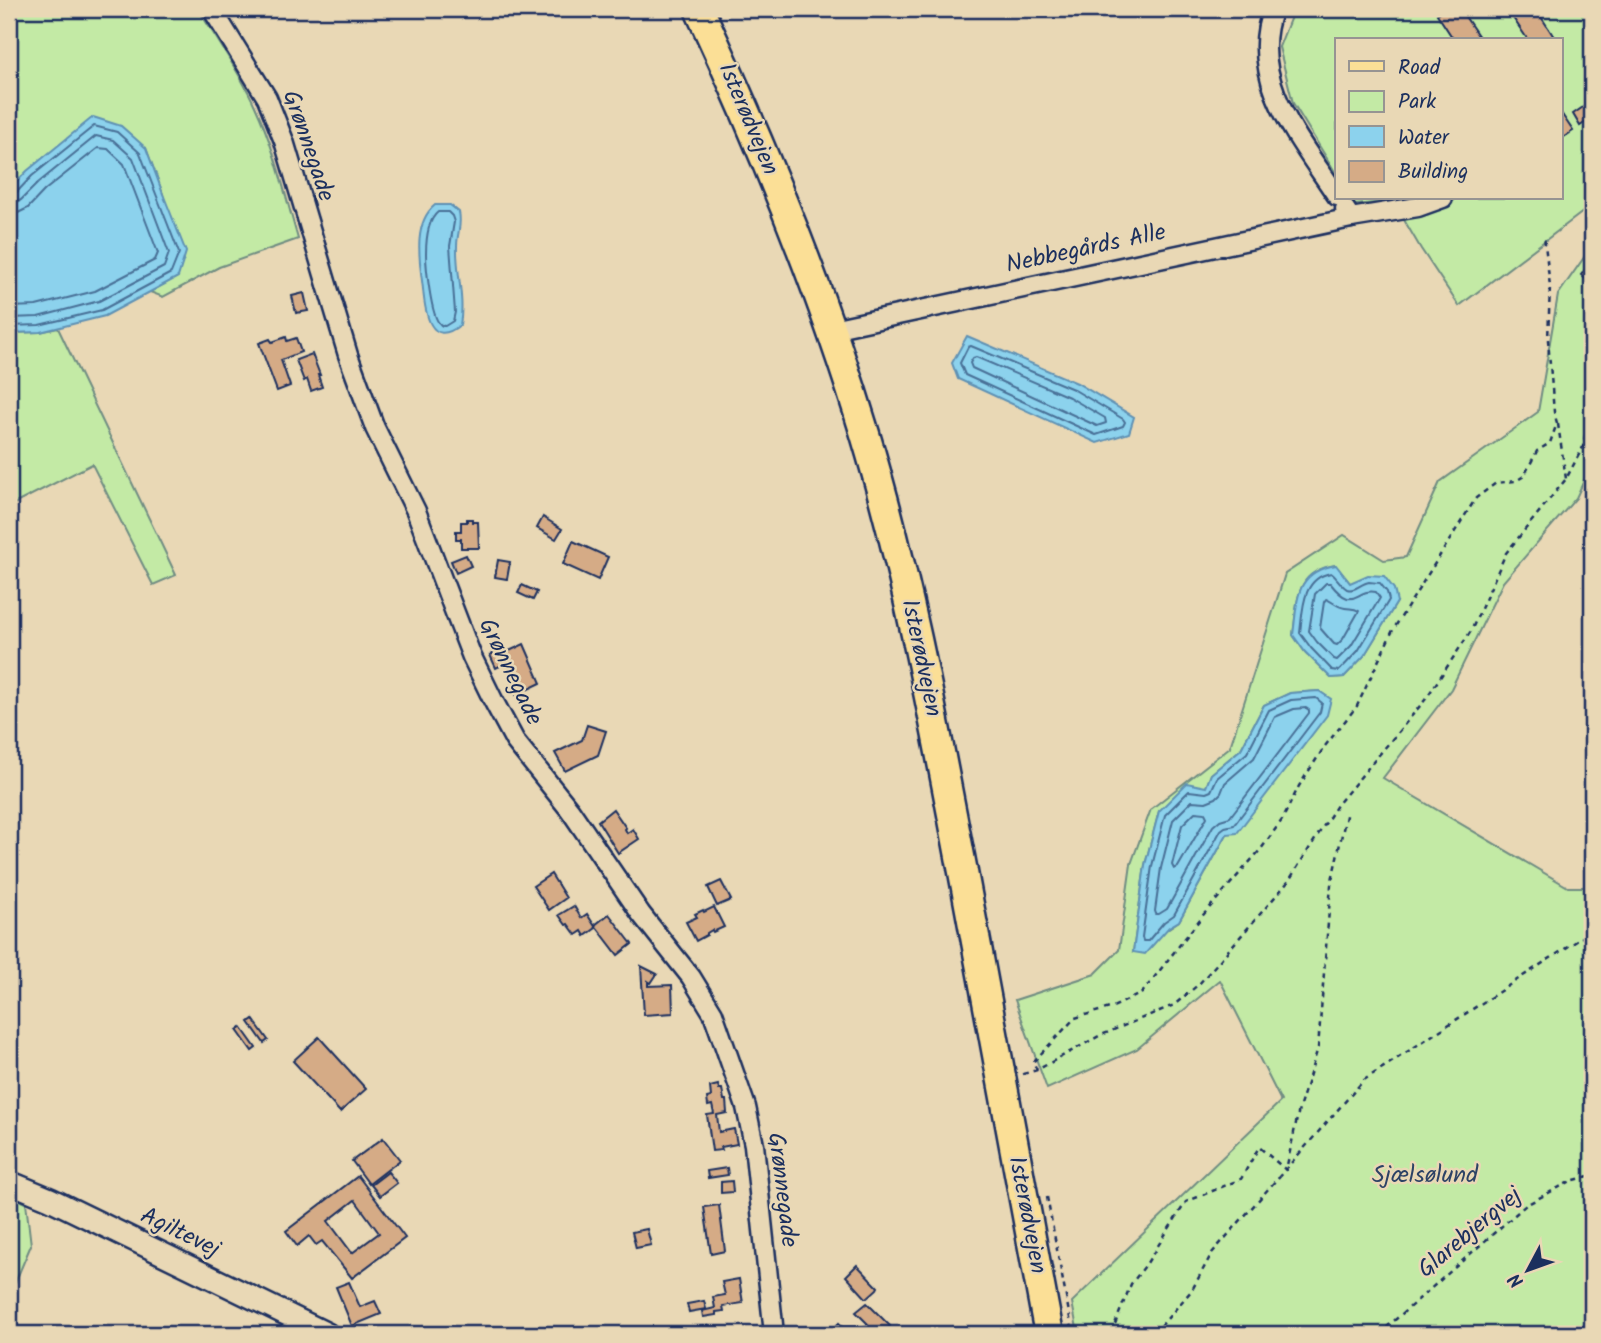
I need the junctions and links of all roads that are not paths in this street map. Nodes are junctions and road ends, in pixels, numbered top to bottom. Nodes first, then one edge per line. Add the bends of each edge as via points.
1 (212, 9) edge
2 (699, 9) edge
3 (1273, 9) edge
4 (1335, 194) edge
5 (1339, 200) edge
6 (1437, 200) edge
7 (1351, 218) junction
8 (832, 329) junction
9 (9, 1182) edge
10 (327, 1334) edge
11 (774, 1334) edge
12 (1049, 1334) edge

1 - 11 street, Grønnegade via 267,98 375,428 416,511 493,700 515,741 570,810 713,1013 746,1107 754,1145
2 - 8 main road, Isterødvejen via 786,209
3 - 4 street via 1266,51 1276,99
5 - 7 street
6 - 7 street, Nebbegårds Alle
7 - 8 street, Nebbegårds Alle
8 - 12 main road, Isterødvejen via 866,436 929,688
9 - 10 street, Agiltevej

